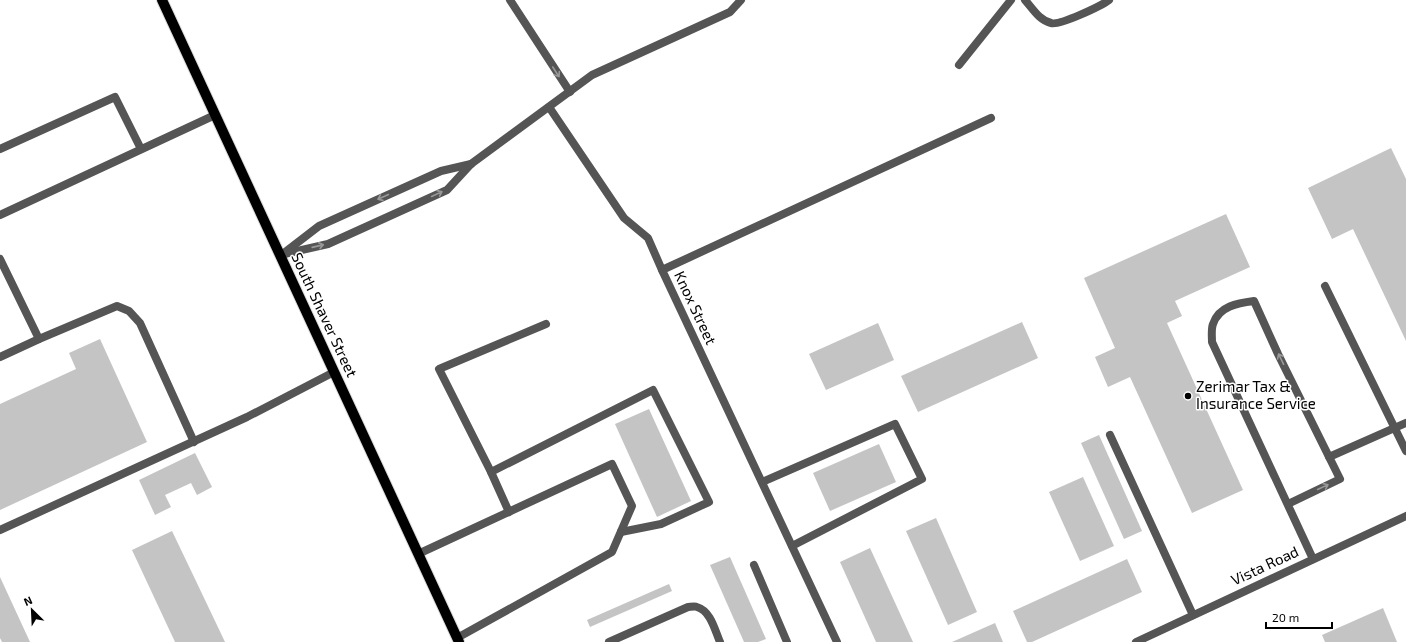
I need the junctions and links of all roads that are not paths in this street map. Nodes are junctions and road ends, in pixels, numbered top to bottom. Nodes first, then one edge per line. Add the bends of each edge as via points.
1 (162, 0) edge
2 (510, 0) edge
3 (741, 0) edge
4 (1011, 0) edge
5 (1025, 0) edge
6 (1109, 0) edge
7 (959, 65) dead end
8 (570, 92) junction
9 (549, 107) junction
10 (215, 115) junction
11 (990, 118) dead end
12 (0, 149) edge
13 (141, 149) junction
14 (472, 164) junction
15 (0, 215) edge
16 (280, 255) junction
17 (0, 259) edge
18 (662, 270) junction
19 (1325, 286) dead end
20 (546, 324) dead end
21 (39, 339) junction
22 (0, 357) edge
23 (334, 372) junction
24 (1406, 423) edge
25 (1394, 428) junction
26 (1110, 435) dead end
27 (194, 442) junction
28 (1406, 451) edge
29 (1329, 457) junction
30 (491, 472) junction
31 (762, 482) junction
32 (1288, 504) junction
33 (509, 512) junction
34 (1406, 516) edge
35 (0, 530) edge
36 (621, 532) junction
37 (792, 546) junction
38 (418, 554) junction
39 (1314, 559) junction
40 (754, 565) dead end
41 (1193, 615) junction
42 (458, 640) edge
43 (609, 642) edge
44 (720, 642) edge
45 (788, 642) edge
46 (837, 642) edge
47 (1136, 642) edge

1 - 10 main road, South Shaver Street
2 -> 8 street
3 - 8 street via 730,12 592,76
4 - 7 street
5 - 6 street via 1041,18 1052,24 1063,22
8 - 9 street
9 - 14 street
9 - 18 street via 624,218 648,238
10 - 13 street
10 - 16 main road, South Shaver Street
11 - 18 street, Knox Street
12 - 13 street via 115,97
13 - 15 street
14 -> 16 street via 441,171 319,226
16 -> 14 street via 328,244 447,190
16 - 23 main road, South Shaver Street
17 - 21 street
18 - 31 street, Knox Street
19 - 25 street
20 - 30 street via 439,370
21 - 22 street
21 - 27 street via 117,306 129,311 140,323
23 - 27 street
23 - 38 main road, South Shaver Street
24 - 25 street
25 - 28 street
25 - 29 street
26 - 41 street
27 - 35 street
32 -> 29 street via 1340,479
29 -> 32 street via 1254,301 1238,303 1220,312 1212,324 1212,342
30 - 33 street
30 - 36 street via 654,390 709,502 661,524
31 - 37 street, Knox Street
31 - 37 street via 895,424 922,479
32 - 39 street
33 - 36 street via 612,464 632,506
33 - 38 street
34 - 39 street, Vista Road
36 - 42 street via 612,552
37 - 46 street, Knox Street
38 - 42 main road, South Shaver Street
39 - 41 street, Vista Road
40 - 45 street
41 - 47 street, Vista Road
43 - 44 street via 688,607 697,606 706,612

